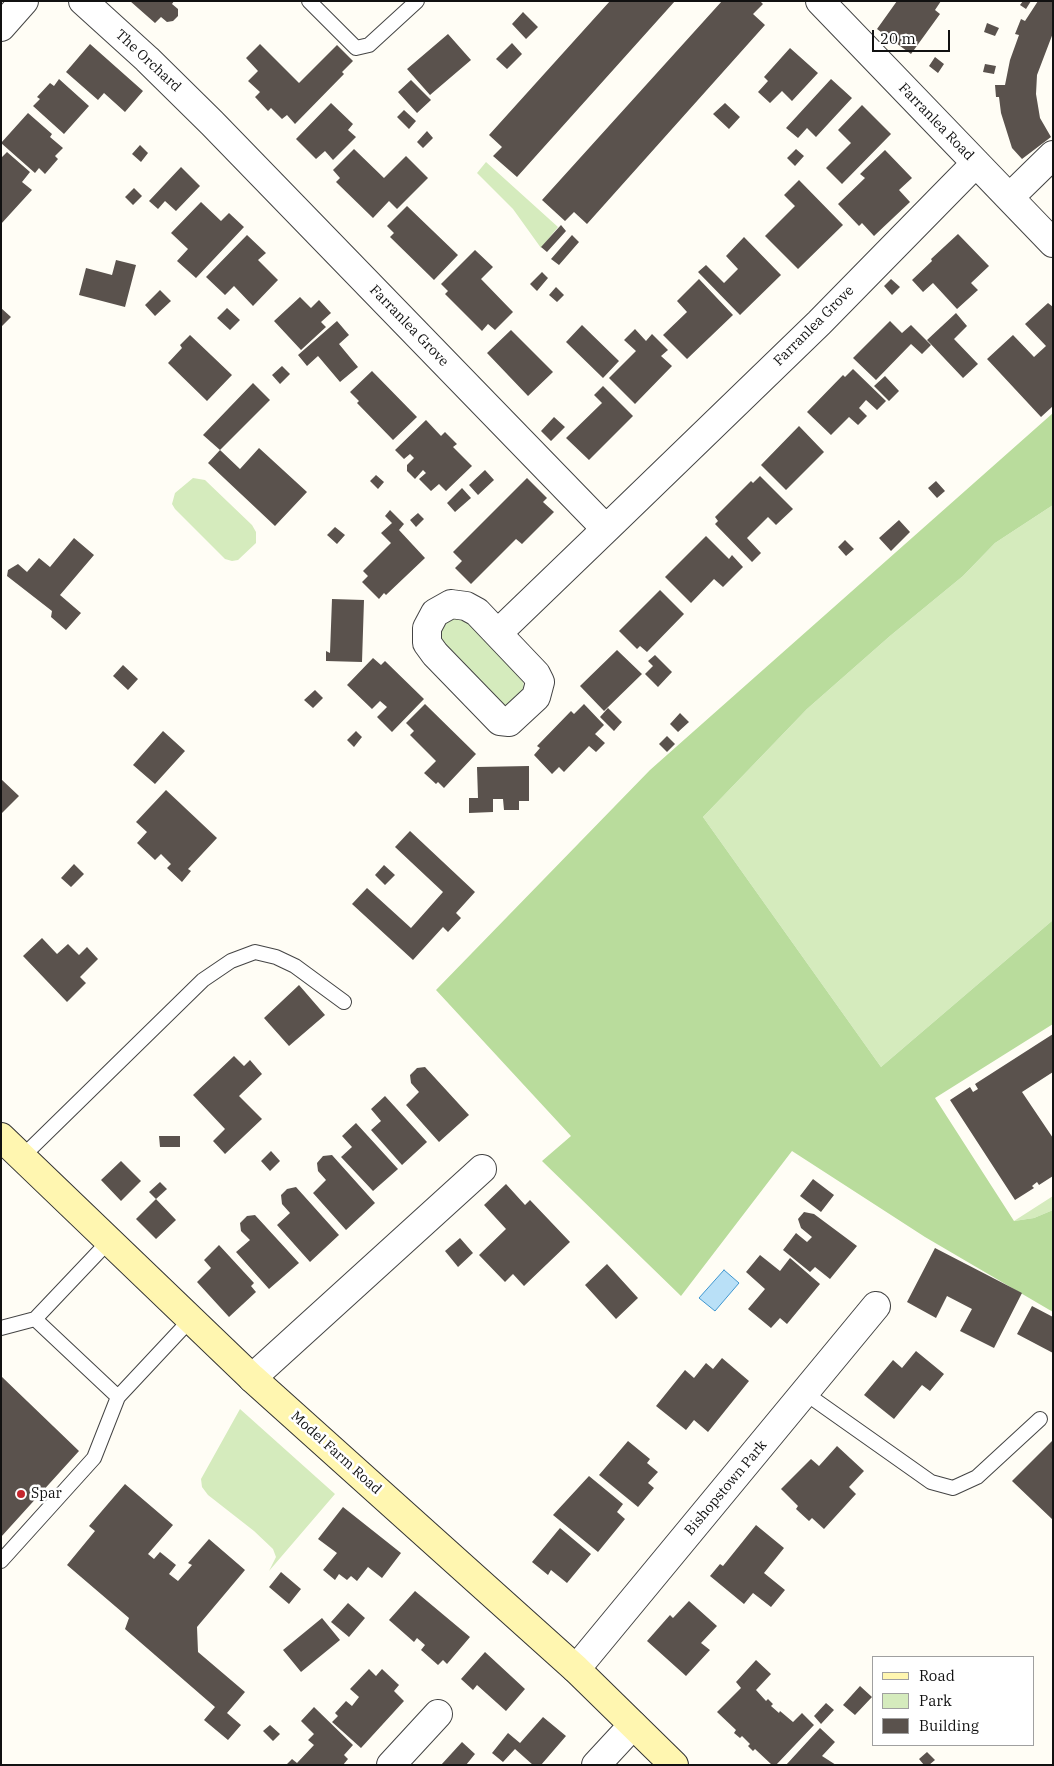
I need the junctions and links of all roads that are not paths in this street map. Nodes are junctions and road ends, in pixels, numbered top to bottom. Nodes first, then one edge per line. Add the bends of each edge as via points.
1 (24, 1) edge
2 (83, 1) edge
3 (309, 1) edge
4 (417, 1) edge
5 (830, 5) edge
6 (1, 28) edge
7 (212, 123) joint
8 (1053, 155) edge
9 (976, 163) junction
10 (1010, 197) junction
11 (1053, 243) edge
12 (606, 529) junction
13 (498, 633) dead end
14 (344, 1002) dead end
15 (1, 1137) edge
16 (22, 1157) junction
17 (482, 1169) dead end
18 (110, 1241) junction
19 (876, 1306) dead end
20 (35, 1319) junction
21 (191, 1319) junction
22 (1, 1328) edge
23 (252, 1378) junction
24 (804, 1393) junction
25 (118, 1397) junction
26 (1040, 1419) dead end
27 (1, 1561) edge
28 (576, 1669) junction
29 (438, 1714) dead end
30 (633, 1725) junction
31 (391, 1765) edge
32 (596, 1765) edge
33 (674, 1765) edge

1 - 6 street
2 - 7 street, The Orchard
3 - 4 lane via 356,48 369,45
5 - 9 street, Farranlea Road
7 - 12 street, Farranlea Grove
8 - 10 street
9 - 10 street, Farranlea Road
9 - 12 street, Farranlea Grove via 818,323
10 - 11 street, Farranlea Road
12 - 13 street, Farranlea Grove
14 - 16 lane via 295,966 276,957 255,952 231,961 203,980
15 - 16 main road, Model Farm Road
16 - 18 main road, Model Farm Road
17 - 23 street
18 - 20 lane
18 - 21 main road, Model Farm Road
19 - 24 street, Bishopstown Park
20 - 22 lane
20 - 25 lane
21 - 23 main road, Model Farm Road
21 - 25 lane
23 - 28 main road, Model Farm Road
24 - 26 lane via 932,1482 953,1488 977,1477
24 - 28 street, Bishopstown Park
25 - 27 lane via 94,1458
28 - 30 main road, Model Farm Road
29 - 31 street
30 - 32 street
30 - 33 main road, Model Farm Road

